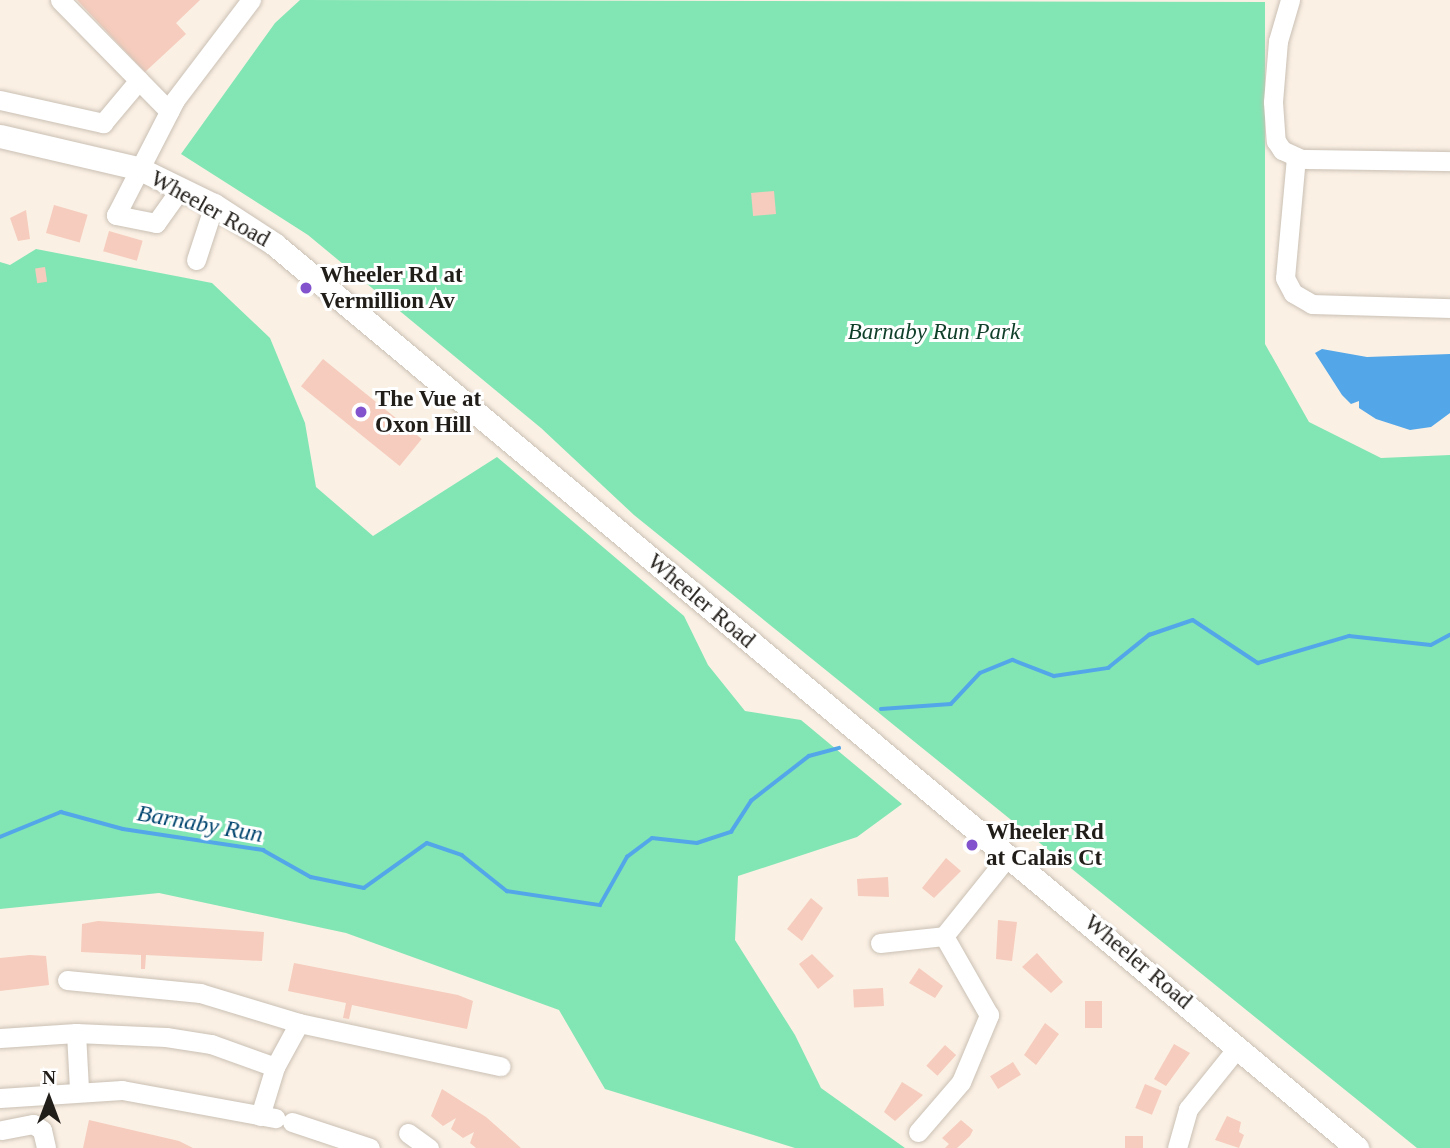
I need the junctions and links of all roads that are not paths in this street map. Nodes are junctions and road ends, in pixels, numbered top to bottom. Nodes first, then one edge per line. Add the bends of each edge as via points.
1 (60, 0) edge
2 (251, 0) edge
3 (1290, 0) edge
4 (139, 80) junction
5 (0, 100) edge
6 (169, 111) junction
7 (0, 135) edge
8 (1296, 157) junction
9 (1450, 161) edge
10 (138, 168) junction
11 (181, 188) junction
12 (214, 205) junction
13 (196, 260) dead end
14 (1450, 308) edge
15 (1009, 855) junction
16 (944, 936) junction
17 (880, 943) dead end
18 (67, 980) dead end
19 (299, 1023) junction
20 (76, 1033) junction
21 (0, 1038) edge
22 (1237, 1048) junction
23 (500, 1066) dead end
24 (275, 1067) junction
25 (79, 1089) junction
26 (0, 1098) edge
27 (275, 1118) junction
28 (918, 1132) dead end
29 (408, 1133) dead end
30 (2, 1134) edge
31 (46, 1148) edge
32 (370, 1148) edge
33 (429, 1148) edge
34 (1177, 1148) edge
35 (1357, 1148) edge

1 - 4 street
2 - 6 street
3 - 8 street via 1278,41 1273,102 1276,141
4 - 5 street via 103,123
4 - 6 street
6 - 10 street
7 - 10 main road, Wheeler Road
8 - 9 street
8 - 14 street via 1285,278 1293,293 1312,304
10 - 11 main road, Wheeler Road
10 - 11 street via 116,215 156,223
11 - 12 main road, Wheeler Road
12 - 13 street
12 - 15 main road, Wheeler Road via 351,305
15 - 16 street
15 - 22 main road, Wheeler Road
16 - 17 street
16 - 28 street via 989,1015 961,1082
18 - 19 street via 164,986
19 - 23 street
19 - 24 street
20 - 21 street
20 - 24 street via 211,1044
20 - 25 street
22 - 34 street via 1188,1109
22 - 35 main road, Wheeler Road
24 - 27 street
25 - 26 street
25 - 27 street via 163,1094
27 - 32 street
29 - 33 street
30 - 31 street via 33,1124 42,1130

